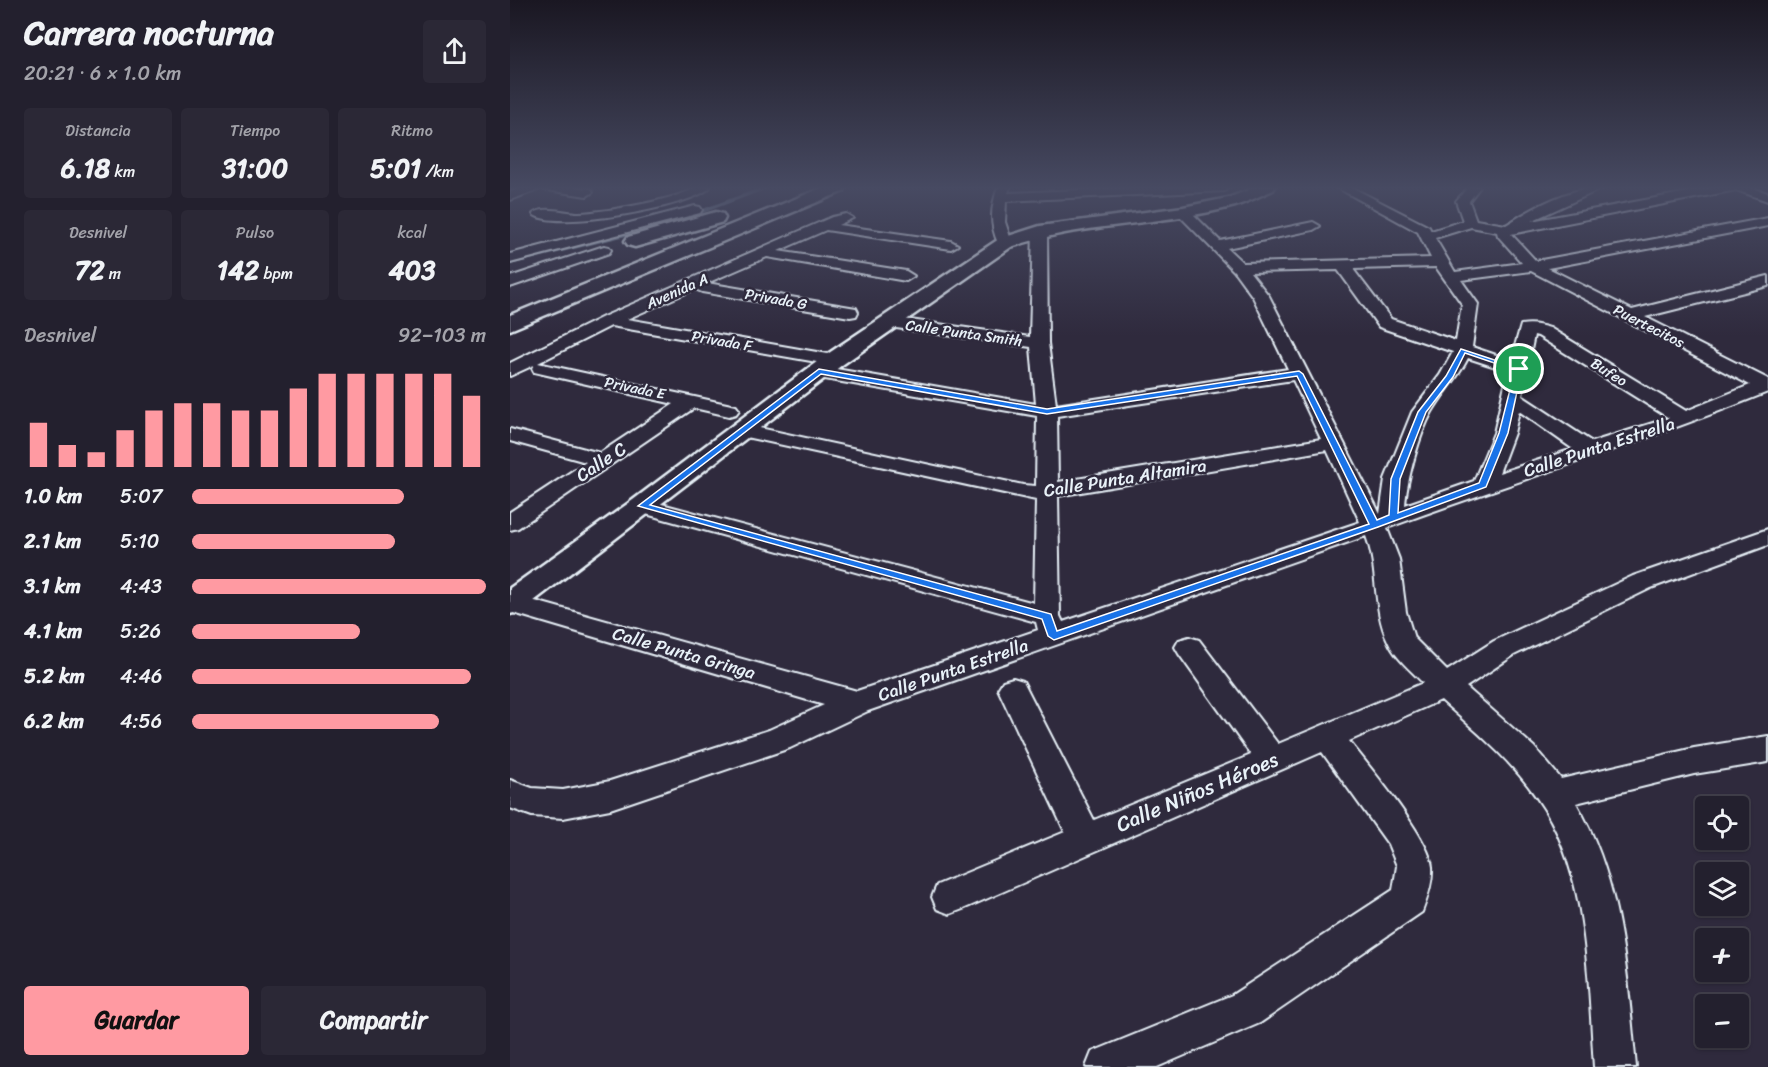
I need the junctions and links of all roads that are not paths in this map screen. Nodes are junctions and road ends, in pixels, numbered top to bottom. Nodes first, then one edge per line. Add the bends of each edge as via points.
1 (1428, 236) edge
2 (592, 237) edge
3 (650, 237) edge
4 (693, 237) edge
5 (718, 237) edge
6 (800, 237) edge
7 (813, 237) edge
8 (894, 237) edge
9 (1002, 237) edge
10 (1023, 237) edge
11 (1040, 237) edge
12 (1208, 237) edge
13 (1261, 237) edge
14 (1506, 237) edge
15 (1689, 237) edge
16 (635, 241) joint
17 (1005, 243) junction
18 (951, 245) dead end
19 (1217, 246) junction
20 (773, 255) junction
21 (510, 258) edge
22 (1440, 262) junction
23 (1342, 265) junction
24 (1533, 266) junction
25 (1239, 268) junction
26 (906, 276) dead end
27 (1452, 277) junction
28 (1768, 281) edge
29 (510, 282) edge
30 (702, 287) junction
31 (510, 310) edge
32 (850, 312) dead end
33 (1629, 316) junction
34 (615, 322) junction
35 (889, 322) junction
36 (510, 323) edge
37 (1039, 343) junction
38 (1463, 350) junction
39 (827, 366) junction
40 (541, 368) dead end
41 (1519, 369) junction
42 (510, 370) edge
43 (1299, 374) junction
44 (1767, 386) edge
45 (1512, 398) junction
46 (691, 401) junction
47 (729, 410) dead end
48 (1047, 412) junction
49 (1685, 419) junction
50 (741, 430) junction
51 (511, 436) edge
52 (1333, 443) junction
53 (1589, 450) junction
54 (603, 460) junction
55 (1483, 485) junction
56 (1048, 492) junction
57 (643, 506) junction
58 (1384, 521) junction
59 (510, 523) edge
60 (1768, 537) edge
61 (510, 603) edge
62 (1050, 626) junction
63 (1189, 647) dead end
64 (1444, 687) junction
65 (1012, 689) dead end
66 (857, 703) junction
67 (1328, 736) junction
68 (1768, 748) edge
69 (1272, 760) junction
70 (510, 794) edge
71 (1555, 794) junction
72 (1086, 839) junction
73 (950, 897) dead end
74 (1107, 1067) edge
75 (1615, 1067) edge

1 - 22 street
2 - 21 street
3 - 16 main road
4 - 31 main road
5 - 36 main road
6 - 34 street, Avenida A
7 - 20 street, Avenida A
8 - 18 street
9 - 17 street
10 - 17 street
11 - 37 street
12 - 19 street
13 - 19 street
14 - 24 street
15 - 24 street
16 - 29 street
17 - 35 street
19 - 25 street
20 - 26 street
20 - 30 street, Avenida A
22 - 23 street
22 - 27 street
23 - 25 street
23 - 38 street via 1385,323
24 - 27 street
24 - 33 street, Puertecitos
25 - 43 street via 1261,297
27 - 38 street via 1470,304
28 - 33 street
30 - 32 street, Privada G
30 - 34 street, Avenida A
33 - 44 street, Puertecitos
34 - 39 street, Privada F
34 - 42 street, Avenida A
35 - 37 street, Calle Punta Smith
35 - 39 street
37 - 48 street
38 - 41 street
38 - 58 street via 1449,377 1422,412
39 - 48 street, Privada F
39 - 50 street
40 - 46 street, Privada E
41 - 45 street
41 - 49 street, Bufeo via 1525,333 1531,328 1544,332
43 - 48 street, Privada F
43 - 52 street
44 - 49 street, Calle Punta Estrella
45 - 53 street
45 - 55 street via 1504,433
46 - 47 street, Privada E
46 - 54 street, Calle C
48 - 56 street
49 - 53 street, Calle Punta Estrella
50 - 56 street, Calle Punta Altamira via 1023,492
50 - 57 street
51 - 54 street
52 - 56 street, Calle Punta Altamira
52 - 58 street
53 - 55 street, Calle Punta Estrella
54 - 59 street, Calle C
55 - 58 street, Calle Punta Estrella
56 - 62 street
57 - 61 street
57 - 62 street
58 - 62 street, Calle Punta Estrella
58 - 64 street via 1390,600 1401,642
60 - 64 street, Calle Niños Héroes via 1642,582 1504,648
61 - 66 street, Calle Punta Gringa
62 - 66 street, Calle Punta Estrella
63 - 69 street
64 - 67 street, Calle Niños Héroes
64 - 71 street via 1522,756
65 - 72 street
66 - 70 street, Calle Punta Estrella via 779,739 610,795 563,804 532,802
67 - 69 street, Calle Niños Héroes
67 - 74 street via 1400,834 1414,866 1409,900 1246,1009
68 - 71 street via 1694,760
69 - 72 street, Calle Niños Héroes
71 - 75 street via 1571,821 1586,860 1604,935
72 - 73 street, Calle Niños Héroes

